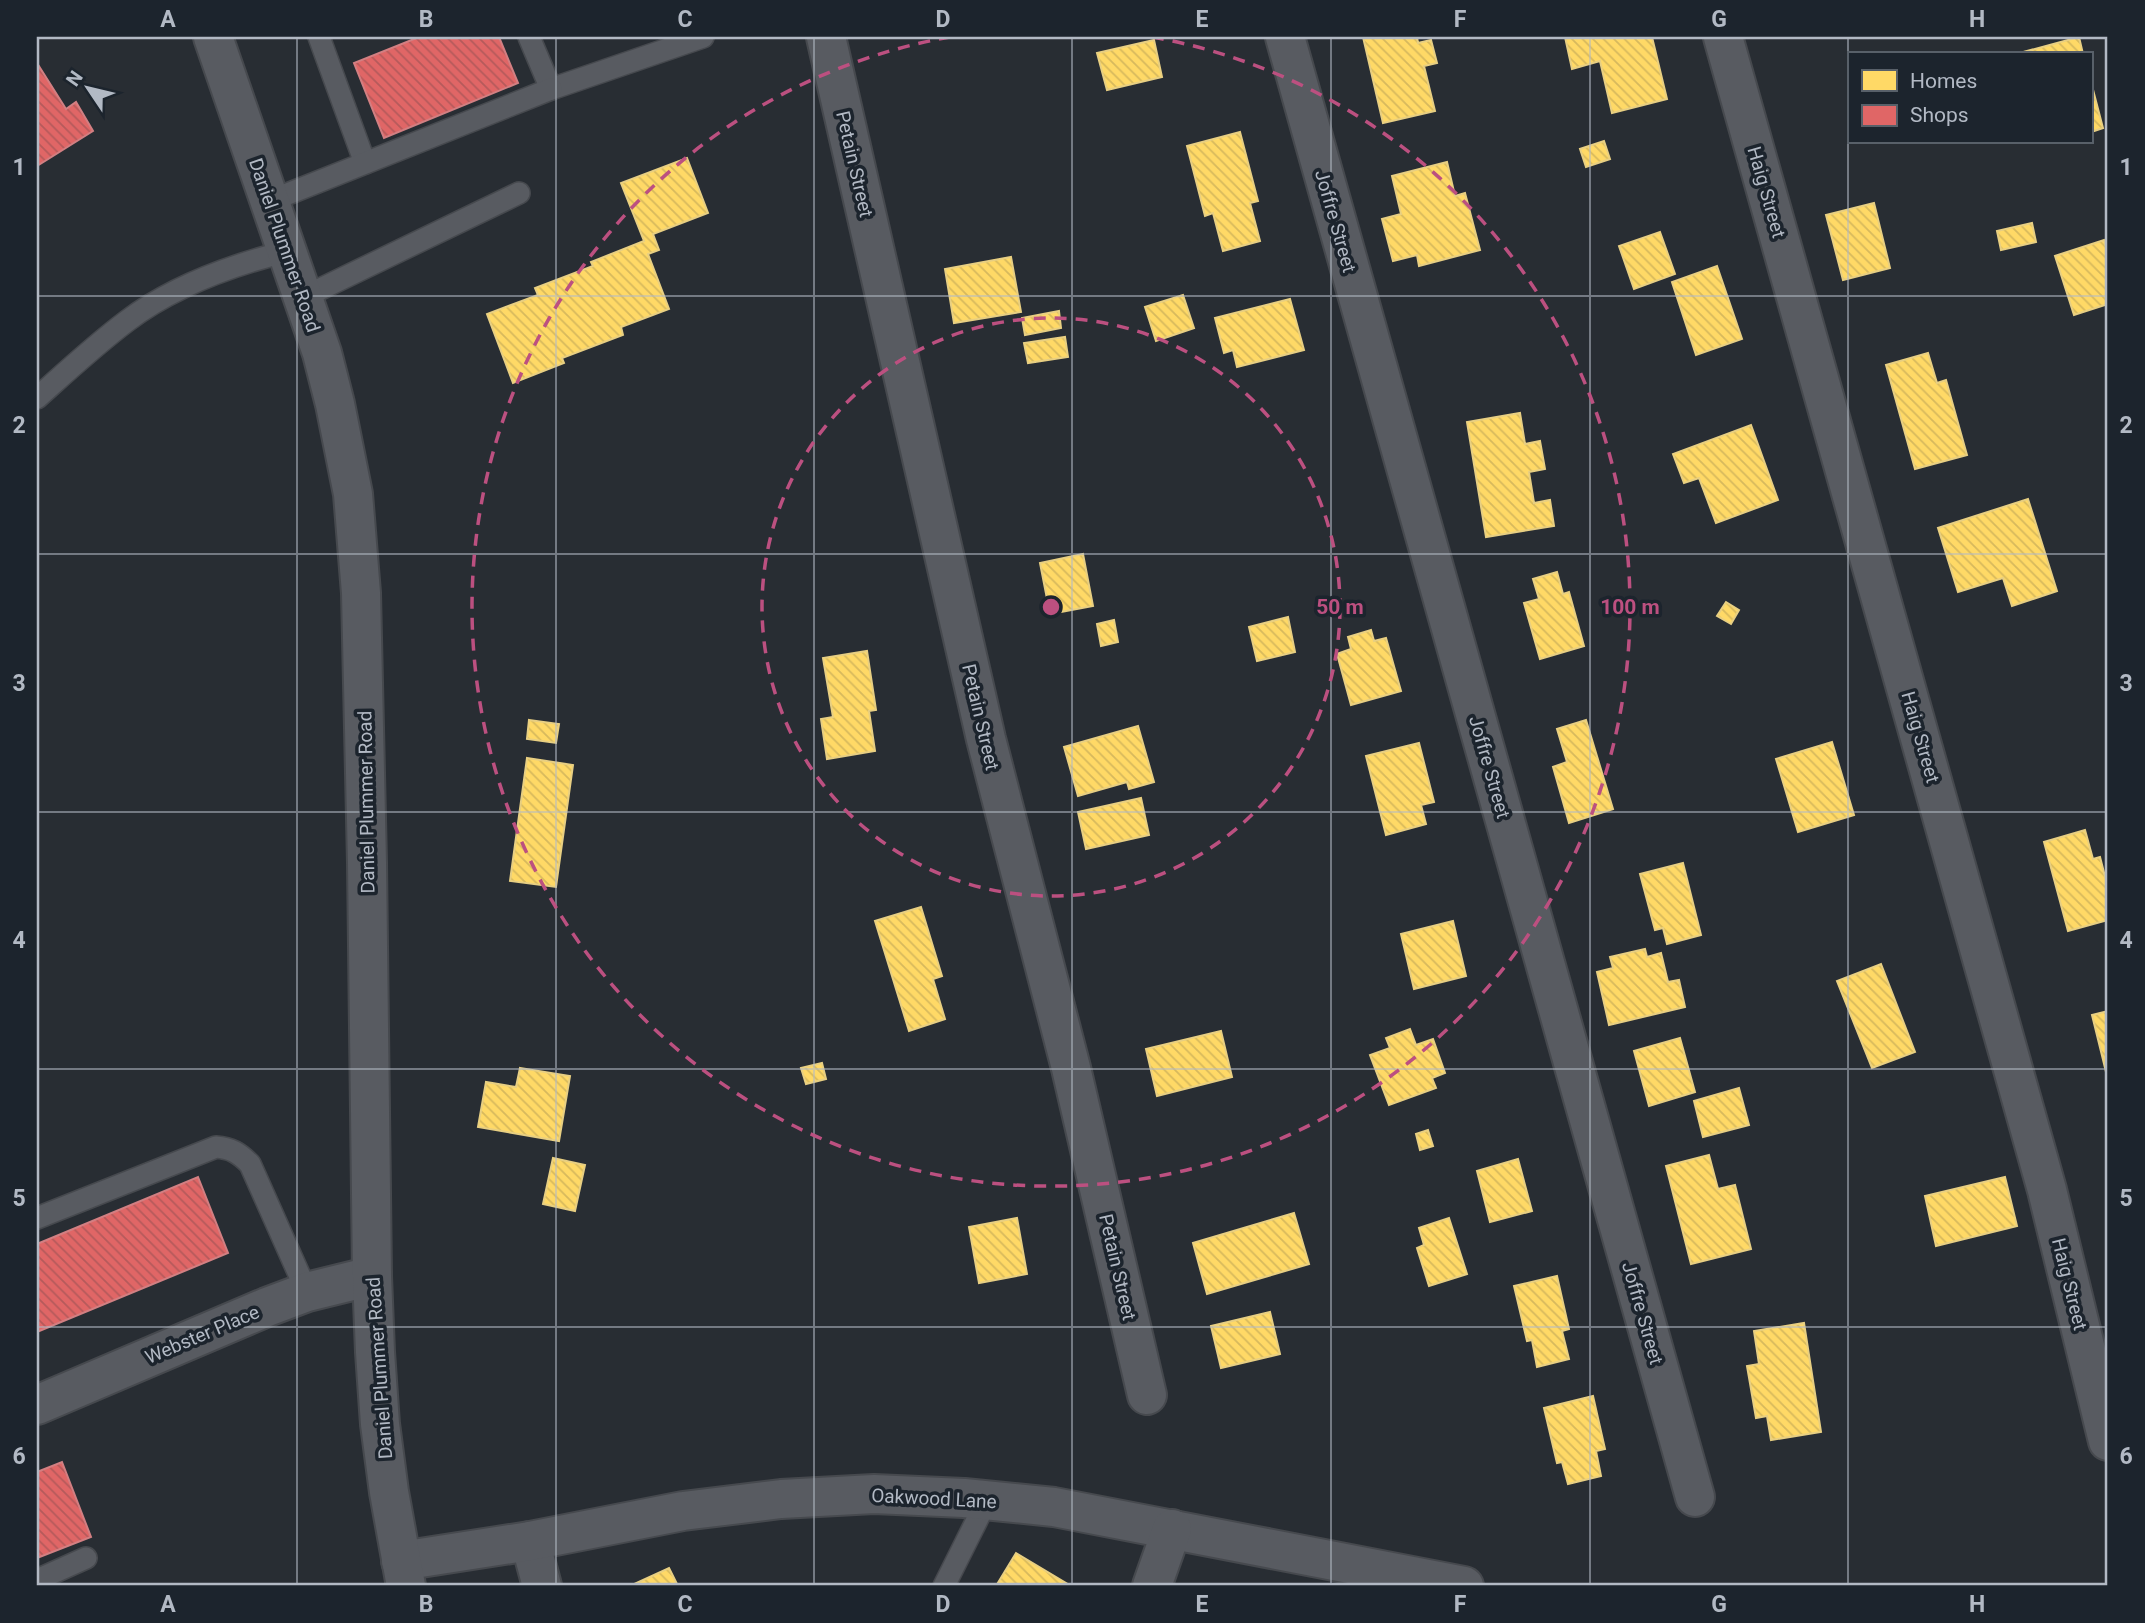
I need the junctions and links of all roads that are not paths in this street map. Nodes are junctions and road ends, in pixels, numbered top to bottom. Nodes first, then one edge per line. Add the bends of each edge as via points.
1 (213, 37) edge
2 (319, 37) edge
3 (529, 37) edge
4 (703, 37) edge
5 (825, 37) edge
6 (1285, 37) edge
7 (1723, 37) edge
8 (551, 89) junction
9 (365, 163) junction
10 (520, 192) dead end
11 (270, 201) junction
12 (288, 251) junction
13 (303, 297) junction
14 (37, 398) edge
15 (37, 1218) edge
16 (372, 1276) junction
17 (307, 1292) junction
18 (1147, 1395) dead end
19 (37, 1405) edge
20 (2108, 1441) edge
21 (1695, 1497) dead end
22 (987, 1500) junction
23 (1172, 1529) junction
24 (530, 1541) junction
25 (86, 1558) dead end
26 (404, 1574) edge
27 (37, 1580) edge
28 (542, 1586) edge
29 (944, 1586) edge
30 (1152, 1586) edge
31 (1464, 1586) edge

1 - 11 street, Daniel Plummer Road
2 - 9 lane
3 - 8 lane
4 - 8 lane
5 - 18 street, Petain Street via 986,739 1071,1068
6 - 21 street, Joffre Street
7 - 20 street, Haig Street via 2047,1190
8 - 9 lane
9 - 11 lane
10 - 13 lane
11 - 12 street, Daniel Plummer Road
12 - 13 street, Daniel Plummer Road
12 - 14 lane via 186,286 128,320
13 - 16 street, Daniel Plummer Road via 322,352 353,494 361,593
15 - 17 lane via 216,1147 229,1148 250,1164
16 - 17 street, Webster Place
16 - 26 street, Daniel Plummer Road via 380,1424
17 - 19 street, Webster Place
22 - 23 street, Oakwood Lane
22 - 24 street, Oakwood Lane via 874,1494 781,1500 683,1511
22 - 29 lane
23 - 30 street
23 - 31 street, Oakwood Lane
24 - 26 street, Oakwood Lane
24 - 28 street
25 - 27 lane

